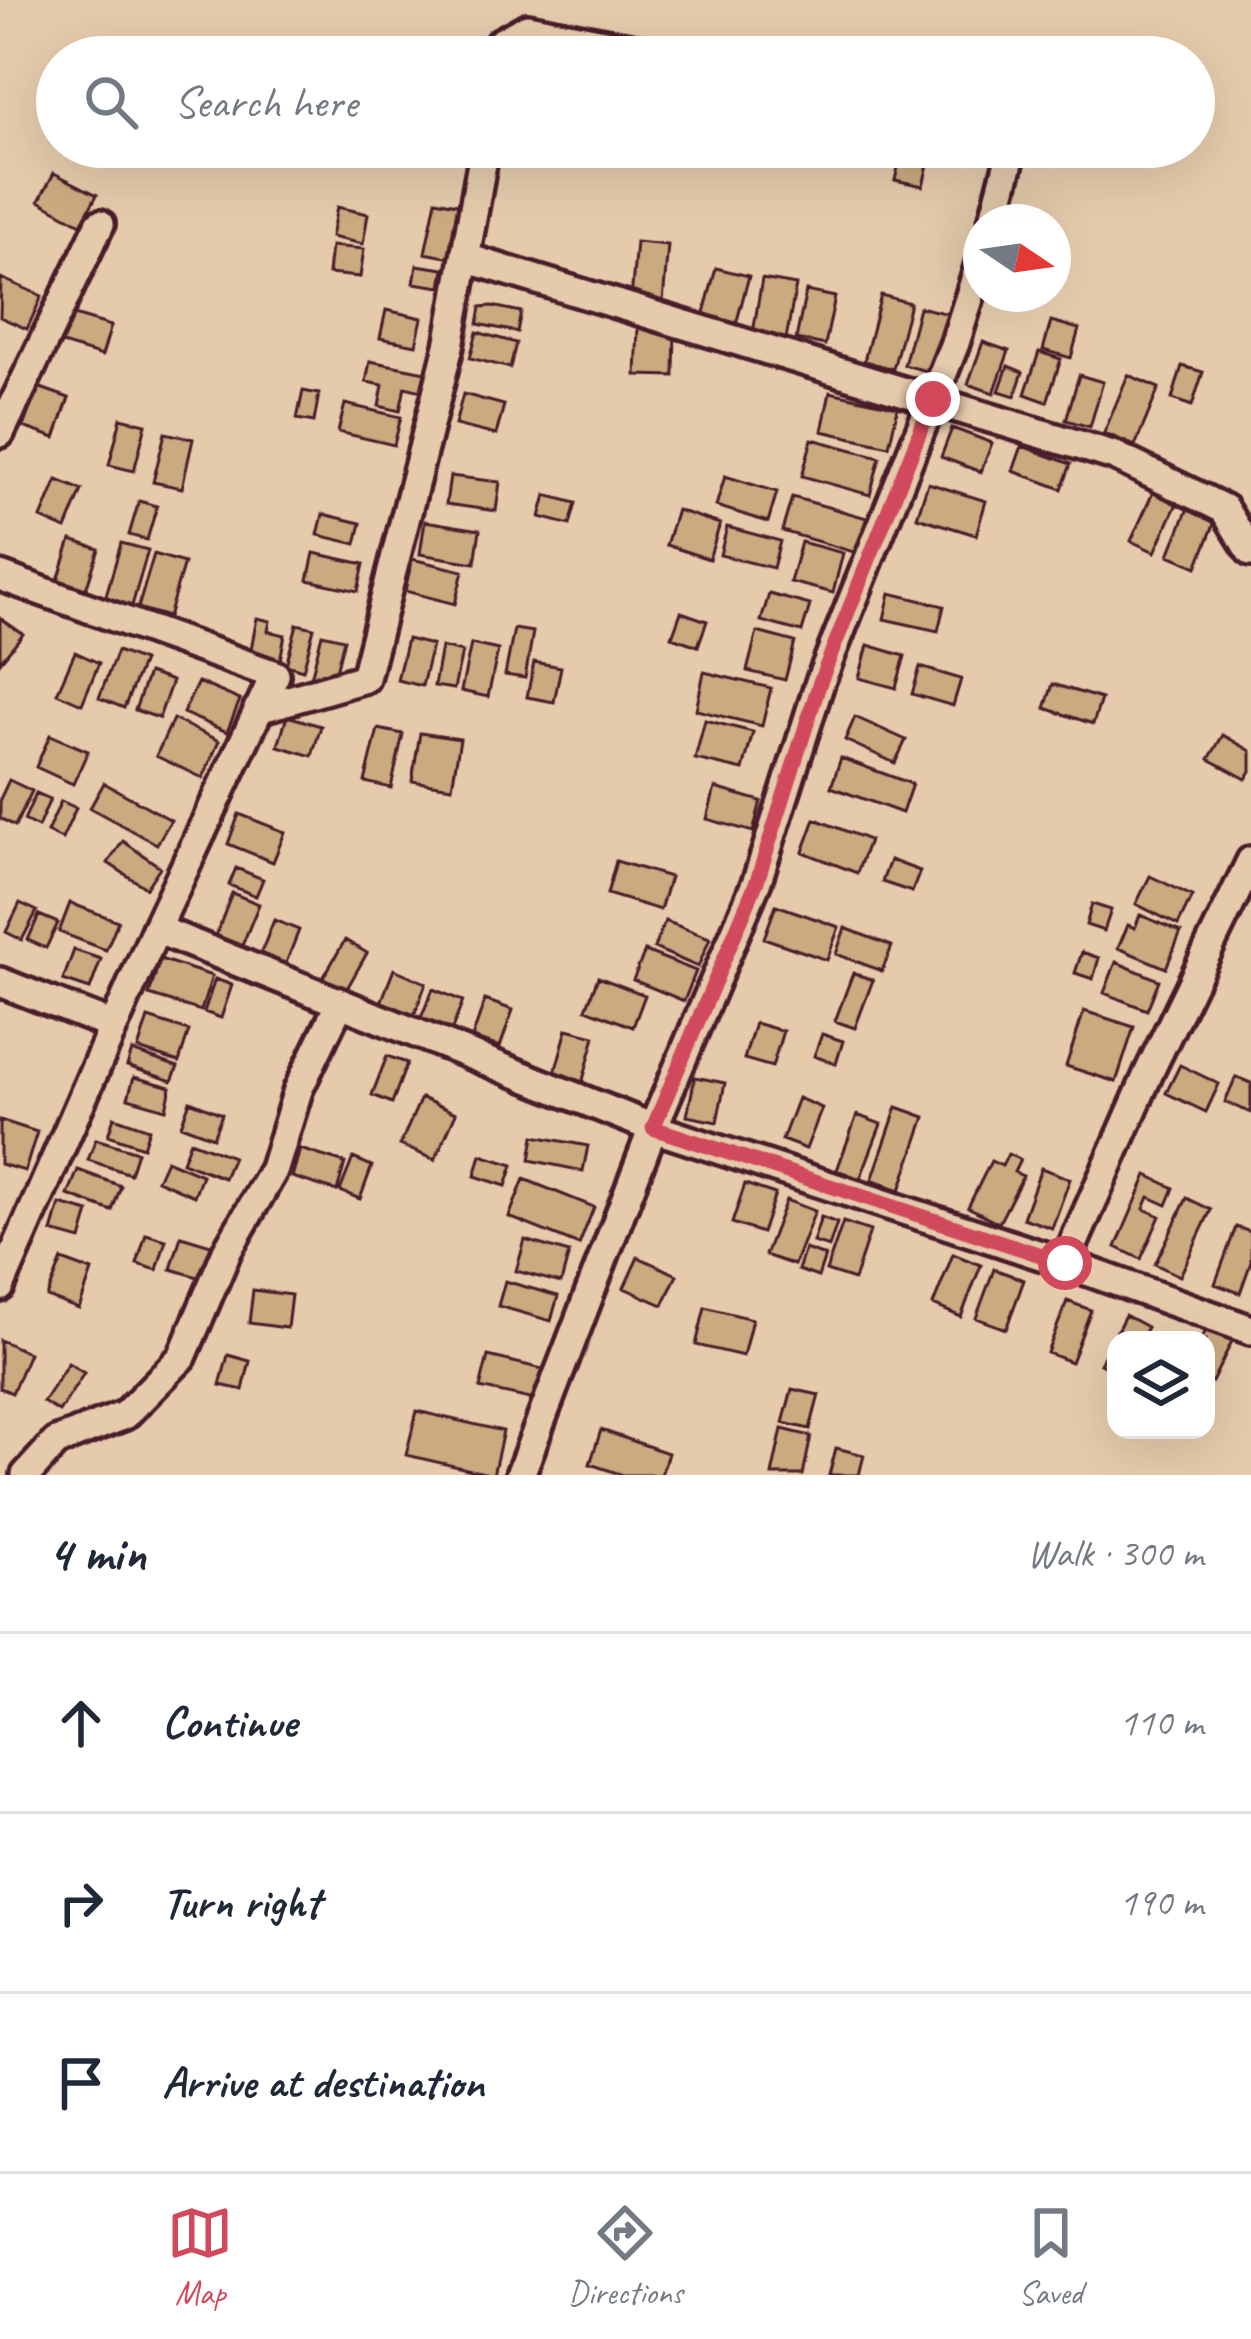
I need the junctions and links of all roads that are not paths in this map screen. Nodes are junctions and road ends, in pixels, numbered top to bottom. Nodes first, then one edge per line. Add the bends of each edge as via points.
1 (513, 36) edge
2 (568, 36) edge
3 (481, 168) edge
4 (1007, 168) edge
5 (998, 204) edge
6 (100, 224) dead end
7 (466, 258) junction
8 (963, 312) edge
9 (933, 399) junction
10 (0, 433) edge
11 (1251, 552) edge
12 (0, 576) edge
13 (258, 710) junction
14 (1251, 861) edge
15 (156, 929) junction
16 (0, 982) edge
17 (340, 1003) junction
18 (113, 1026) junction
19 (653, 1128) junction
20 (1065, 1263) junction
21 (0, 1287) edge
22 (1251, 1330) edge
23 (26, 1475) edge
24 (520, 1475) edge

1 - 2 street via 527,28
3 - 7 street
4 - 5 street
6 - 10 street
7 - 9 street
7 - 13 street via 365,678
8 - 9 street
9 - 11 street via 1115,456 1224,509
9 - 19 street via 820,682 757,881
12 - 13 street via 274,675
13 - 15 street
14 - 20 street
15 - 17 street
15 - 18 street
16 - 18 street
17 - 19 street
17 - 23 street via 298,1090 274,1169 227,1251 182,1357 125,1415 56,1442
18 - 21 street
19 - 20 street
19 - 24 street
20 - 22 street

